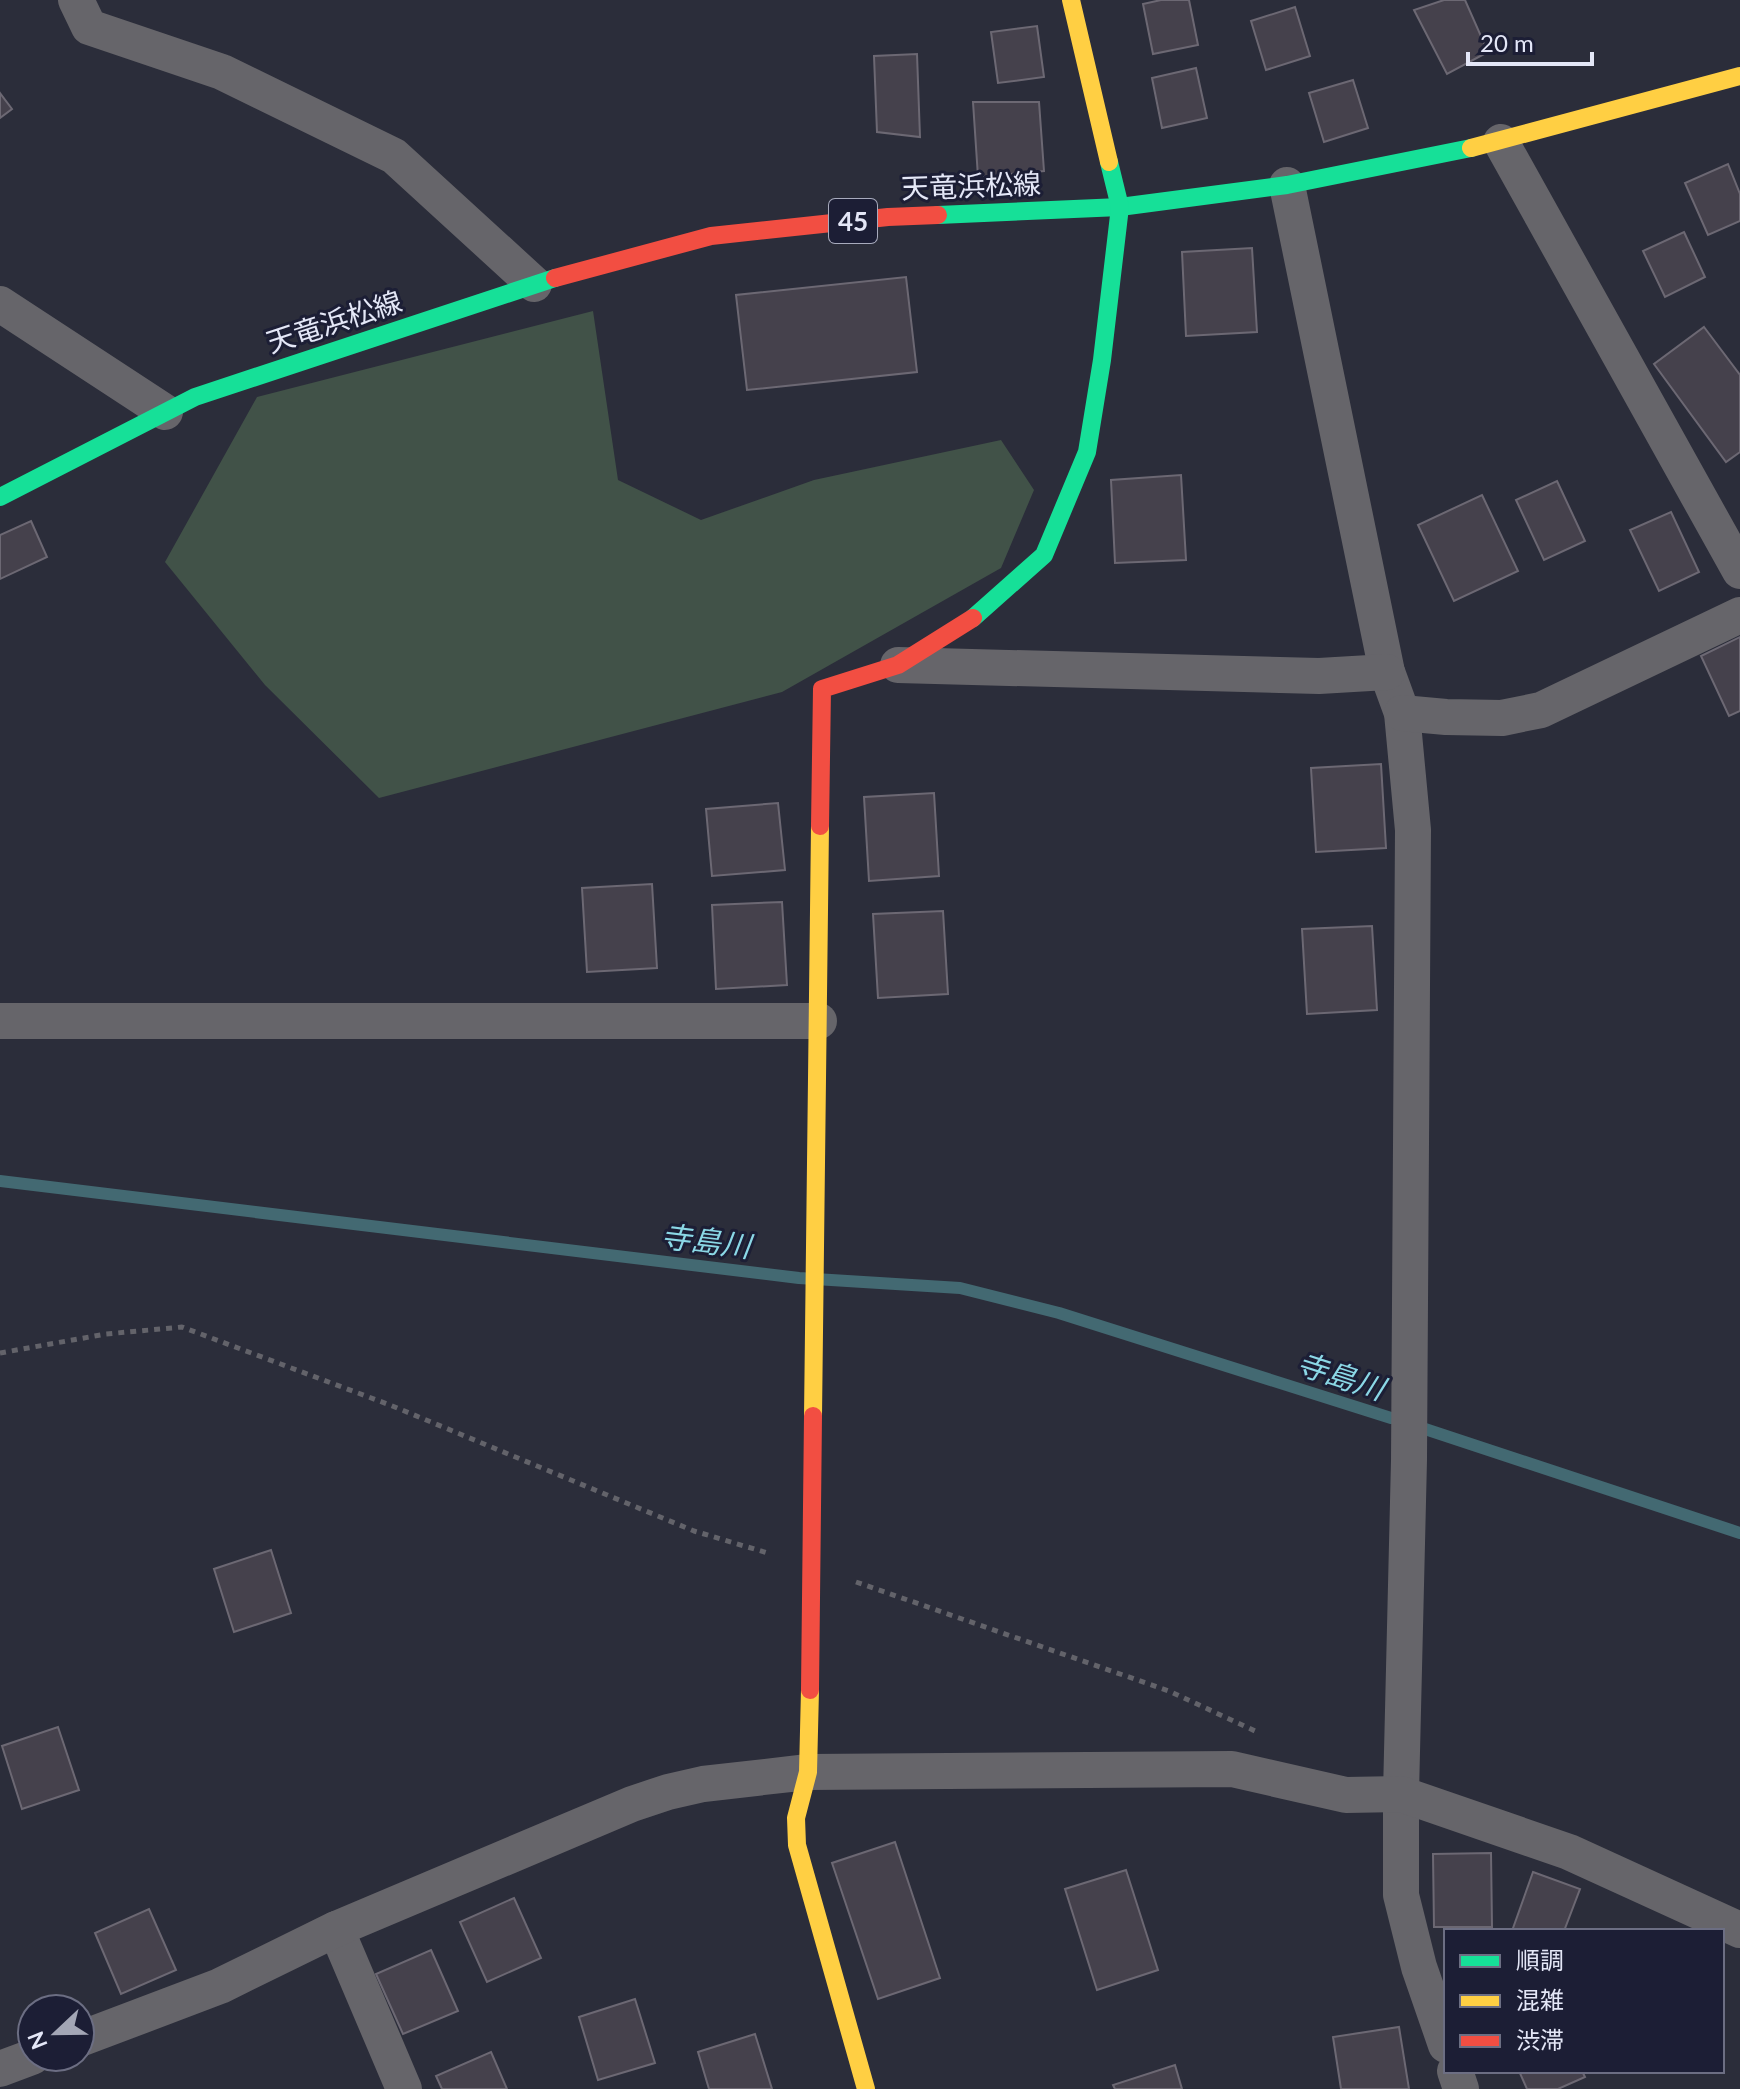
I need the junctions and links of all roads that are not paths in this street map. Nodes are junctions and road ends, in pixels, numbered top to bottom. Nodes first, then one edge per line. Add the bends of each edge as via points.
1 (76, 0) edge
2 (1071, 0) edge
3 (1740, 76) edge
4 (1501, 142) junction
5 (1287, 185) junction
6 (1120, 207) junction
7 (534, 284) junction
8 (0, 304) edge
9 (165, 412) junction
10 (0, 497) edge
11 (1740, 571) edge
12 (1740, 615) edge
13 (898, 665) junction
14 (1387, 672) junction
15 (1402, 713) junction
16 (0, 1021) edge
17 (819, 1021) junction
18 (808, 1772) junction
19 (1401, 1794) junction
20 (336, 1929) junction
21 (1740, 1930) edge
22 (96, 2033) edge
23 (1444, 2039) edge
24 (404, 2089) edge
25 (866, 2089) edge

1 - 7 street via 89,27 222,72 394,156
2 - 6 street
3 - 4 street, 天竜浜松線 / 45
4 - 5 street, 天竜浜松線 / 45
4 - 11 street
5 - 6 street, 天竜浜松線 / 45
5 - 14 street
6 - 7 street, 天竜浜松線 / 45 via 888,217 711,236
6 - 13 street via 1087,452 1044,555 972,619
7 - 9 street, 天竜浜松線 / 45 via 195,397
8 - 9 street
9 - 10 street, 天竜浜松線 / 45
12 - 15 street via 1541,710 1502,718
13 - 14 street via 1319,676
13 - 17 street via 822,689
14 - 15 street
15 - 19 street via 1413,830
16 - 17 street
17 - 18 street
18 - 19 street via 1232,1769 1346,1795
18 - 20 street via 668,1792 596,1817
18 - 25 street via 796,1818 797,1845
19 - 21 street via 1569,1852
19 - 23 street via 1401,1895
20 - 22 street via 220,1986
20 - 24 street

